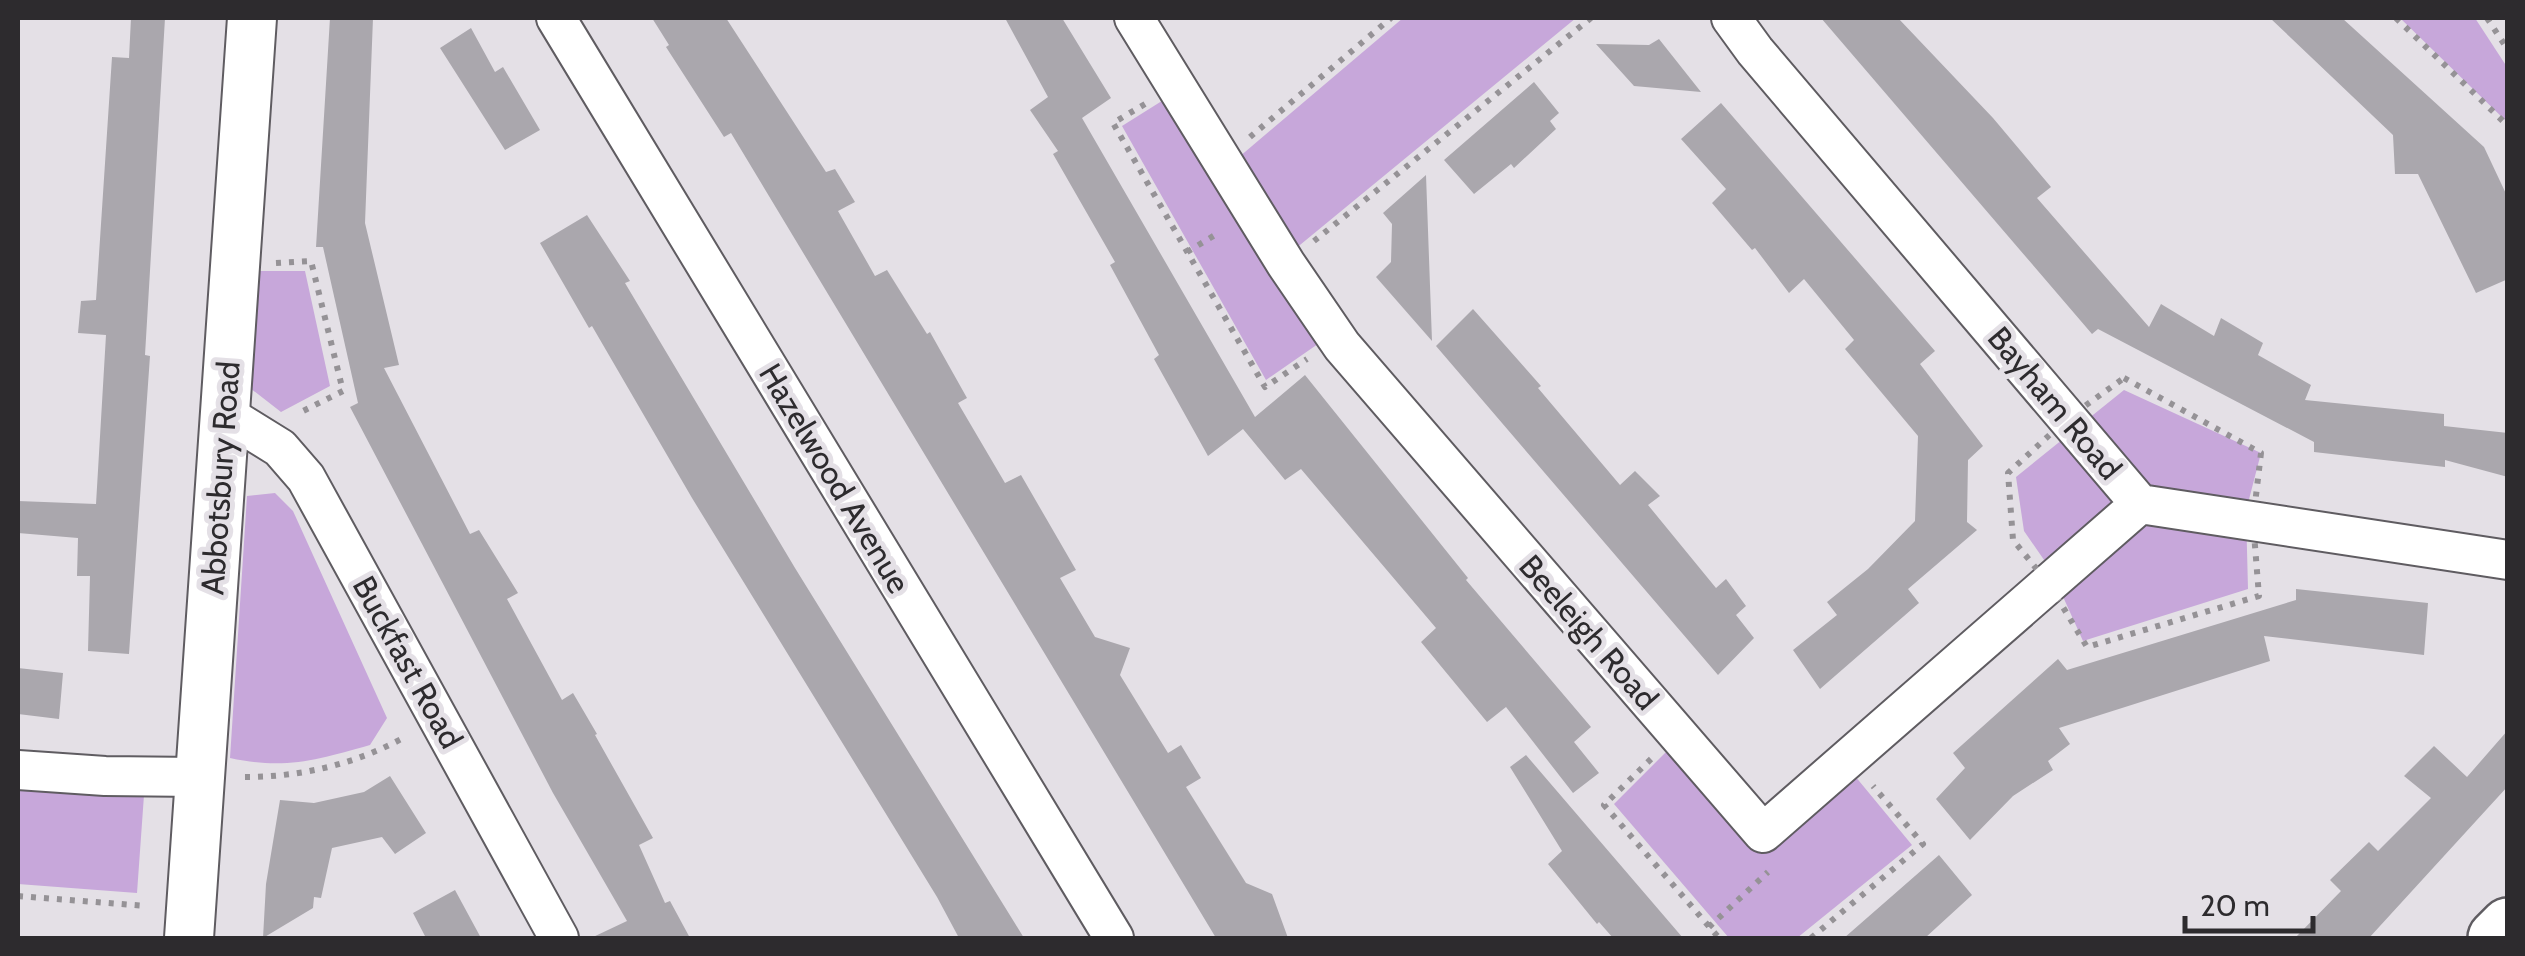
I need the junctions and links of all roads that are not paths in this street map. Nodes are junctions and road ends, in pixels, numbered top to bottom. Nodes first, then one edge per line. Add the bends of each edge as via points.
1 (252, 18) edge
2 (556, 18) edge
3 (1134, 18) edge
4 (1731, 18) edge
5 (242, 424) junction
6 (2140, 504) junction
7 (2508, 560) edge
8 (18, 770) edge
9 (198, 778) junction
10 (190, 924) edge
11 (2508, 926) edge
12 (559, 938) edge
13 (1114, 938) edge
14 (2496, 938) edge

1 - 5 street, Abbotsbury Road via 235,264
2 - 13 street, Hazelwood Avenue
3 - 6 street, Beeleigh Road via 1336,339 1763,834
4 - 6 street, Bayham Road
5 - 9 street, Abbotsbury Road
5 - 12 street, Buckfast Road via 280,448 306,478
6 - 7 street, Bayham Road
8 - 9 street
9 - 10 street, Abbotsbury Road
11 - 14 main road

